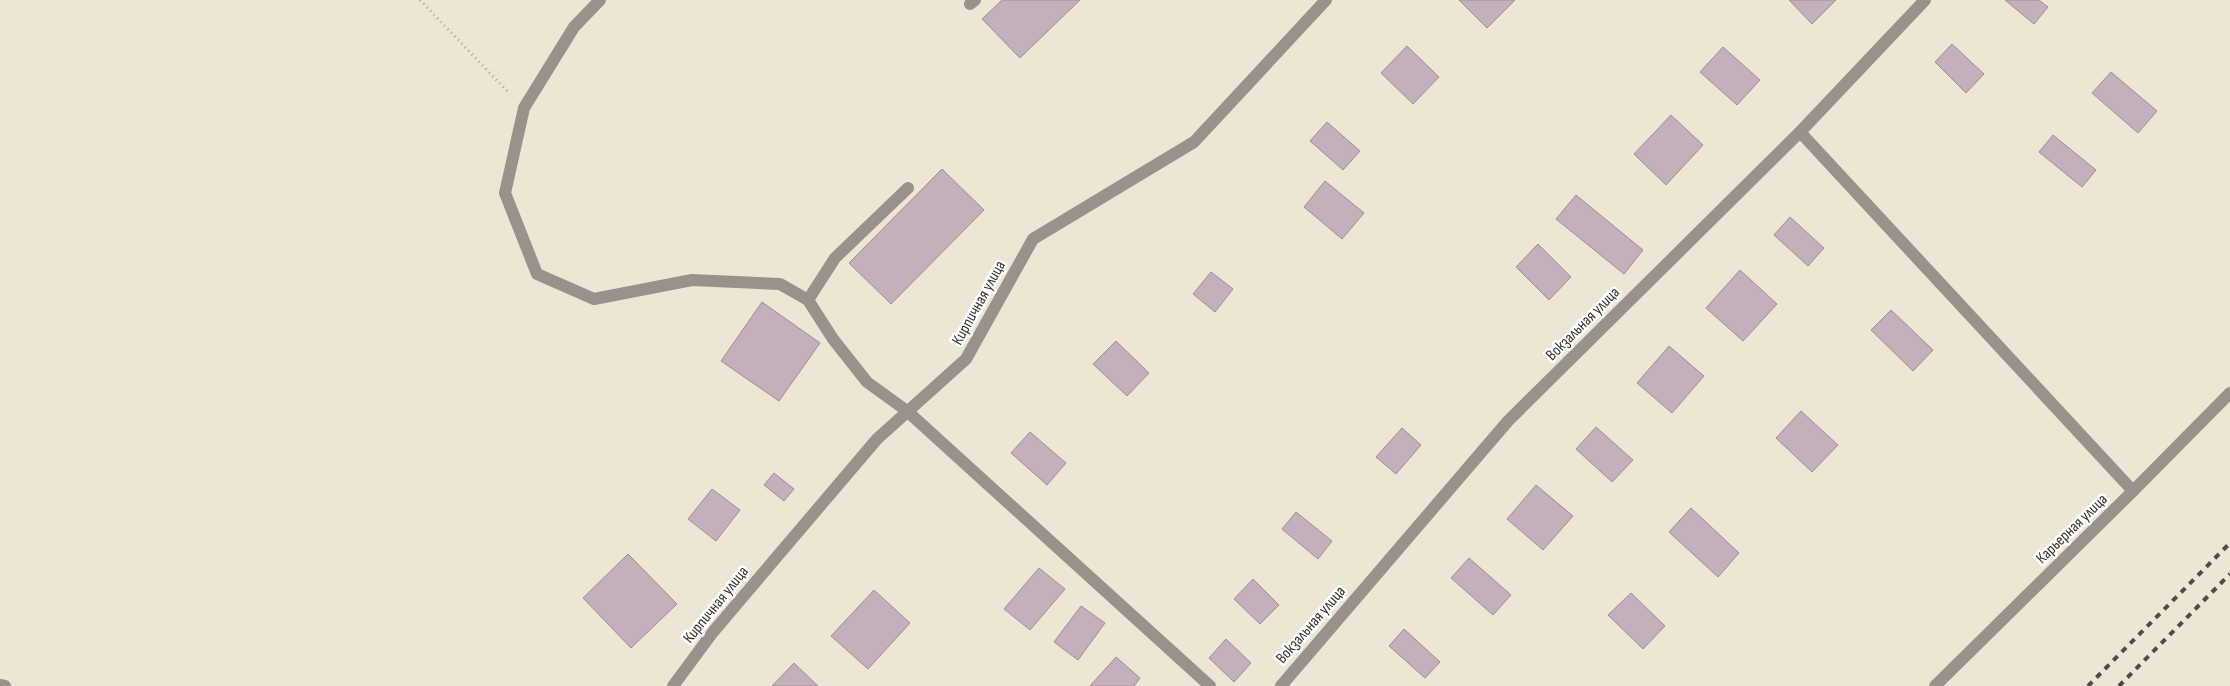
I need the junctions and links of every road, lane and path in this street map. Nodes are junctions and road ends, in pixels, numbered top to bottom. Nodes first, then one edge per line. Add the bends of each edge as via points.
1 (420, 0) edge
2 (600, 0) edge
3 (1326, 0) edge
4 (1925, 0) edge
5 (524, 108) junction
6 (1800, 132) junction
7 (908, 188) dead end
8 (808, 300) junction
9 (2230, 393) edge
10 (907, 411) junction
11 (2133, 491) junction
12 (0, 685) edge
13 (5, 686) edge
14 (673, 686) edge
15 (1210, 686) edge
16 (1280, 686) edge
17 (1934, 686) edge

1 - 5 path
2 - 5 street via 574,27
3 - 10 street, Кирпичная улица via 1194,142 1033,239 966,360
4 - 6 street, Вокзальная улица
5 - 8 street via 505,193 537,274 594,299 692,280 780,284
6 - 11 street
6 - 16 street, Вокзальная улица via 1508,422
7 - 8 street via 835,258
8 - 10 street via 867,382
9 - 11 street, Карьерная улица
10 - 14 street, Кирпичная улица via 877,439 713,632
10 - 15 street
11 - 17 street, Карьерная улица
12 - 13 street

